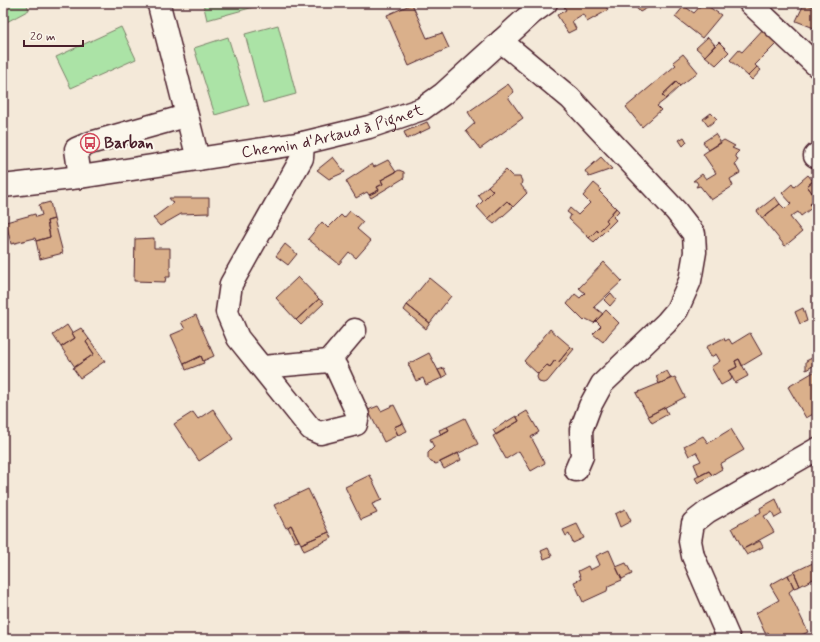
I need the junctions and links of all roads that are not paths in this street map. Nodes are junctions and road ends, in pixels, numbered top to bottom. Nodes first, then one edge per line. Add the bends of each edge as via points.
1 (546, 3) edge
2 (750, 3) edge
3 (159, 5) dead end
4 (501, 41) junction
5 (817, 66) edge
6 (186, 116) junction
7 (303, 143) junction
8 (198, 159) junction
9 (80, 177) junction
10 (3, 186) edge
11 (355, 330) dead end
12 (329, 361) junction
13 (263, 367) junction
14 (817, 449) edge
15 (576, 470) dead end
16 (729, 639) edge

1 - 4 street, Chemin d'Artaud à Pignet
2 - 5 street
3 - 6 street
4 - 7 street, Chemin d'Artaud à Pignet via 443,94 422,109 369,127
4 - 15 street via 570,98 676,211 694,234 695,252 690,281 677,310 602,384 581,430 582,456
6 - 8 street
6 - 9 street via 76,149
7 - 8 street, Chemin d'Artaud à Pignet
7 - 13 street via 302,158 231,284 227,312 238,338
8 - 9 street, Chemin d'Artaud à Pignet
9 - 10 street, Chemin d'Artaud à Pignet
11 - 12 street
12 - 13 street
12 - 13 street via 336,367 358,415 356,424 320,433 311,429
14 - 16 street via 707,512 693,524 690,541 693,556

